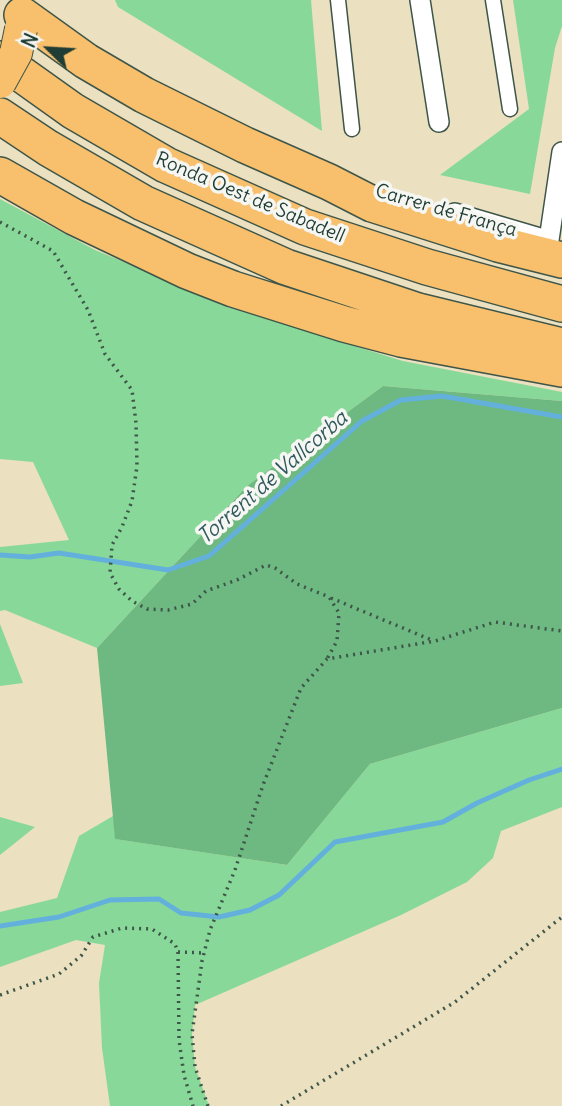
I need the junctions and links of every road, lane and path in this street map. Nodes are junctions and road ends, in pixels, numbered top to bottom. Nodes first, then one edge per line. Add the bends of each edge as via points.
1 (338, 0) edge
2 (420, 0) edge
3 (493, 0) edge
4 (22, 22) joint
5 (0, 59) edge
6 (0, 82) edge
7 (510, 109) dead end
8 (0, 116) edge
9 (439, 122) dead end
10 (352, 129) dead end
11 (562, 152) edge
12 (0, 175) edge
13 (0, 222) edge
14 (558, 248) edge
15 (562, 304) edge
16 (562, 346) edge
17 (562, 369) edge
18 (329, 597) junction
19 (562, 631) edge
20 (435, 641) junction
21 (327, 659) junction
22 (562, 916) edge
23 (178, 952) junction
24 (204, 953) junction
25 (0, 995) edge
26 (193, 1106) edge
27 (208, 1106) edge
28 (281, 1106) edge

1 - 10 street
2 - 9 street
3 - 7 street
4 - 6 main road, bridge via 16,53
4 - 14 highway via 144,95 384,208 498,244
5 - 15 highway, Ronda Oest de Sabadell via 73,111 166,165 305,227
8 - 16 highway via 143,203 286,267 418,311
11 - 14 street
12 - 17 highway via 74,218 233,289 401,339
13 - 18 path via 53,251 88,310 104,354 132,390 137,466 132,501 112,545 110,573 119,589 147,609 168,610 192,604 206,591 266,565
18 - 20 path
18 - 21 path via 339,613 337,640
19 - 20 path via 495,622
20 - 21 path
21 - 24 path via 301,688
22 - 28 path via 455,1002
23 - 24 path
23 - 25 path via 175,944 152,929 105,932 93,937 81,956 60,974
23 - 26 path via 179,1040
24 - 27 path via 192,1034 195,1067

